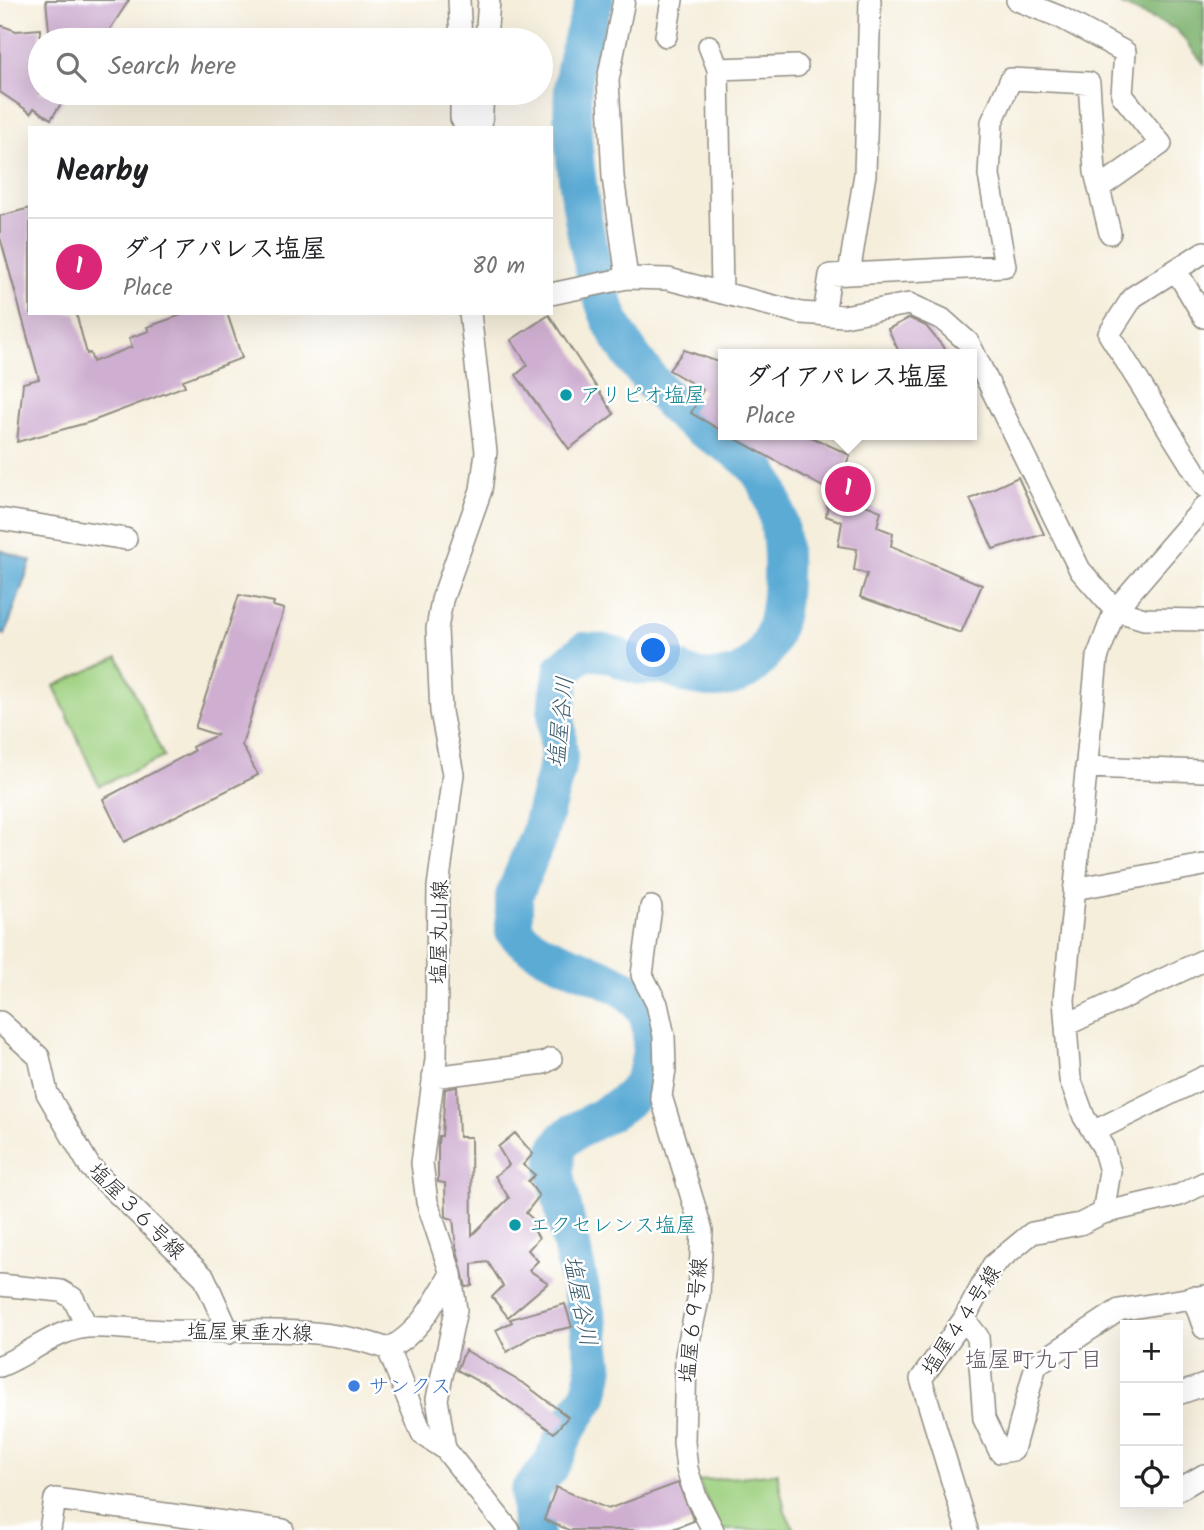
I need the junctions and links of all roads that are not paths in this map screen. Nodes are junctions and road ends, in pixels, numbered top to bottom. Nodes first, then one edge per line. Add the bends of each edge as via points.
1 (459, 0) edge
2 (489, 0) edge
3 (624, 0) edge
4 (672, 0) edge
5 (870, 0) edge
6 (1017, 0) edge
7 (460, 28) edge
8 (487, 28) edge
9 (666, 36) dead end
10 (709, 46) dead end
11 (797, 66) dead end
12 (718, 69) junction
13 (461, 105) edge
14 (482, 105) edge
15 (469, 126) edge
16 (481, 126) edge
17 (1099, 188) junction
18 (1110, 233) dead end
19 (1204, 252) edge
20 (1176, 270) junction
21 (849, 274) junction
22 (627, 278) junction
23 (722, 293) junction
24 (553, 294) edge
25 (471, 315) edge
26 (824, 315) junction
27 (1204, 317) edge
28 (972, 349) edge
29 (977, 359) edge
30 (1204, 486) edge
31 (1204, 507) edge
32 (0, 519) edge
33 (126, 539) dead end
34 (1115, 610) junction
35 (1204, 620) edge
36 (1086, 767) junction
37 (1204, 771) edge
38 (1204, 865) edge
39 (1074, 889) junction
40 (651, 907) dead end
41 (1204, 960) edge
42 (0, 1022) edge
43 (1066, 1025) junction
44 (551, 1059) dead end
45 (433, 1077) junction
46 (1204, 1077) edge
47 (1093, 1132) junction
48 (1204, 1183) edge
49 (1103, 1213) junction
50 (451, 1275) junction
51 (0, 1285) edge
52 (1199, 1296) edge
53 (964, 1319) junction
54 (87, 1327) junction
55 (1204, 1328) edge
56 (229, 1332) junction
57 (388, 1349) junction
58 (0, 1366) edge
59 (1204, 1385) edge
60 (1183, 1392) edge
61 (445, 1449) junction
62 (1204, 1475) edge
63 (1183, 1487) edge
64 (500, 1527) edge
65 (50, 1530) edge
66 (283, 1530) edge
67 (713, 1530) edge
68 (967, 1530) edge

1 - 7 street
2 - 8 street
3 - 22 street via 608,80 613,177
4 - 9 street
5 - 21 street via 865,174
6 - 17 street via 1125,52 1122,94 1161,144
10 - 12 street
11 - 12 street
12 - 23 street
13 - 15 street via 461,118
14 - 16 street
17 - 18 street
17 - 21 street via 1089,83 1011,79 992,122 989,176 1005,266
19 - 20 street
20 - 27 street
20 - 30 street via 1133,297 1109,334
21 - 26 street via 830,275
22 - 23 street via 668,279
22 - 24 street
23 - 26 street
25 - 45 street, 塩屋丸山線 via 486,452 481,490 442,600 437,629 441,712 453,774 438,887
26 - 28 street via 844,316 909,304 942,320
29 - 34 street via 1080,569
31 - 34 street
32 - 33 street
34 - 35 street via 1144,619
34 - 36 street via 1097,658
36 - 37 street
36 - 39 street
38 - 39 street
39 - 43 street
40 - 67 street, 塩屋６９号線 via 642,975 657,1004 664,1035 660,1096 702,1231 699,1294 686,1355 684,1442 687,1469
41 - 43 street
42 - 56 street, 塩屋３６号線 via 39,1057 47,1093 90,1167 204,1277
43 - 47 street via 1070,1079
44 - 45 street
45 - 50 street, 塩屋丸山線 via 422,1163 427,1202
46 - 47 street
47 - 49 street via 1110,1171
48 - 49 street, 塩屋４４号線 via 1180,1195
49 - 53 street, 塩屋４４号線 via 1080,1224 1032,1233 993,1265
50 - 57 street via 421,1324 407,1340
50 - 61 street, 塩屋丸山線 via 456,1310 437,1399
51 - 54 street via 61,1291 74,1298
52 - 53 street via 1119,1310 1036,1366 1013,1450 1000,1452 984,1419 978,1337
52 - 55 street
53 - 68 street, 塩屋４４号線 via 921,1379
54 - 56 street, 塩屋東垂水線
54 - 58 street, 塩屋東垂水線
56 - 57 street, 塩屋東垂水線 via 318,1332 362,1339
57 - 61 street via 422,1434
59 - 60 street
61 - 64 street, 塩屋丸山線
62 - 63 street
65 - 66 street via 55,1499

